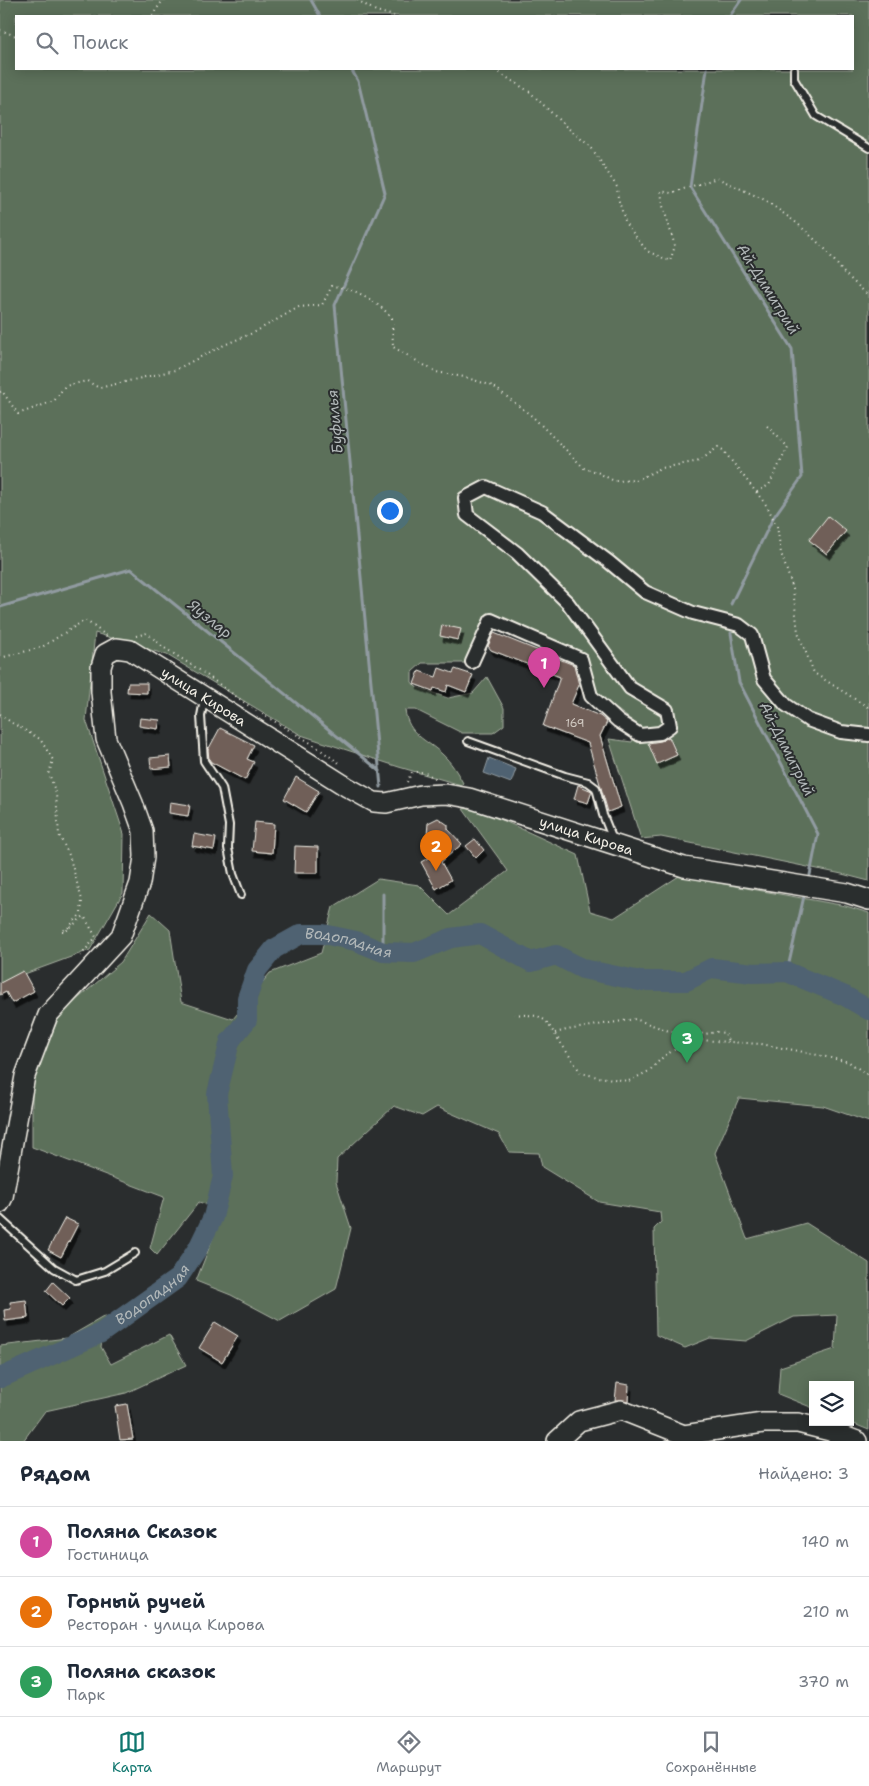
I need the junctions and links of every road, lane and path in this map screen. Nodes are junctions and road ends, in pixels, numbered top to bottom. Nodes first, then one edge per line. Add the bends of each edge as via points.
1 (163, 0) edge
2 (357, 0) edge
3 (153, 15) edge
4 (390, 15) edge
5 (0, 30) edge
6 (15, 36) edge
7 (497, 70) edge
8 (794, 70) edge
9 (869, 148) edge
10 (869, 296) edge
11 (0, 392) edge
12 (766, 425) dead end
13 (757, 492) junction
14 (472, 662) dead end
15 (204, 698) junction
16 (869, 708) edge
17 (0, 714) edge
18 (869, 735) edge
19 (468, 740) dead end
20 (616, 846) junction
21 (241, 895) dead end
22 (869, 900) edge
23 (76, 963) dead end
24 (514, 1014) dead end
25 (555, 1033) junction
26 (728, 1042) junction
27 (869, 1076) edge
28 (0, 1202) edge
29 (0, 1219) edge
30 (135, 1253) dead end
31 (686, 1438) edge
32 (557, 1441) edge
33 (857, 1441) edge

1 - 3 path
2 - 4 path
5 - 6 path
7 - 10 path via 530,92 591,147 617,187 626,224 647,251 670,261 674,246 661,191 671,193 717,178 765,200 798,224
8 - 9 lane via 794,79 816,116
11 - 13 path via 18,414 54,401 65,386 87,381 99,388 174,370 255,332 299,307 322,305 332,286 343,286 385,309 392,318 393,347 436,372 493,386 533,417 584,468 614,481 637,480 661,468 700,461 718,447
12 - 13 path via 788,447 769,485
13 - 16 path via 777,526 793,589 798,632 814,673
14 - 18 street via 491,620 581,659 591,696 640,735 660,733 670,726 667,710 630,688 568,603 517,553 468,515 465,498 486,487 542,512 645,592 693,612 739,625 752,635 764,679 786,705 808,720 841,732
15 - 20 street, улица Кирова via 374,802 386,803 420,795 446,794 469,798
15 - 21 lane via 204,761 222,788 229,825 228,848
15 - 28 street, улица Кирова via 130,650 116,648 105,654 101,667 101,692 106,739 143,831 144,857 140,882 121,936 48,1015 25,1076
17 - 23 path via 40,739 53,760 49,773 56,794 59,835 69,855 82,900 81,914 68,929 61,931 66,931 84,916 96,936
19 - 20 lane via 588,782 596,788
20 - 22 street, улица Кирова via 684,867 847,893
24 - 25 path via 538,1016
25 - 26 path via 634,1018 668,1031 725,1033
25 - 26 path via 581,1073 629,1081 649,1071 664,1056 684,1044 700,1040
26 - 27 path via 761,1044 849,1062
29 - 30 lane via 54,1268 76,1280 105,1271
31 - 32 street via 621,1410 579,1421
31 - 33 street via 763,1423 798,1423

